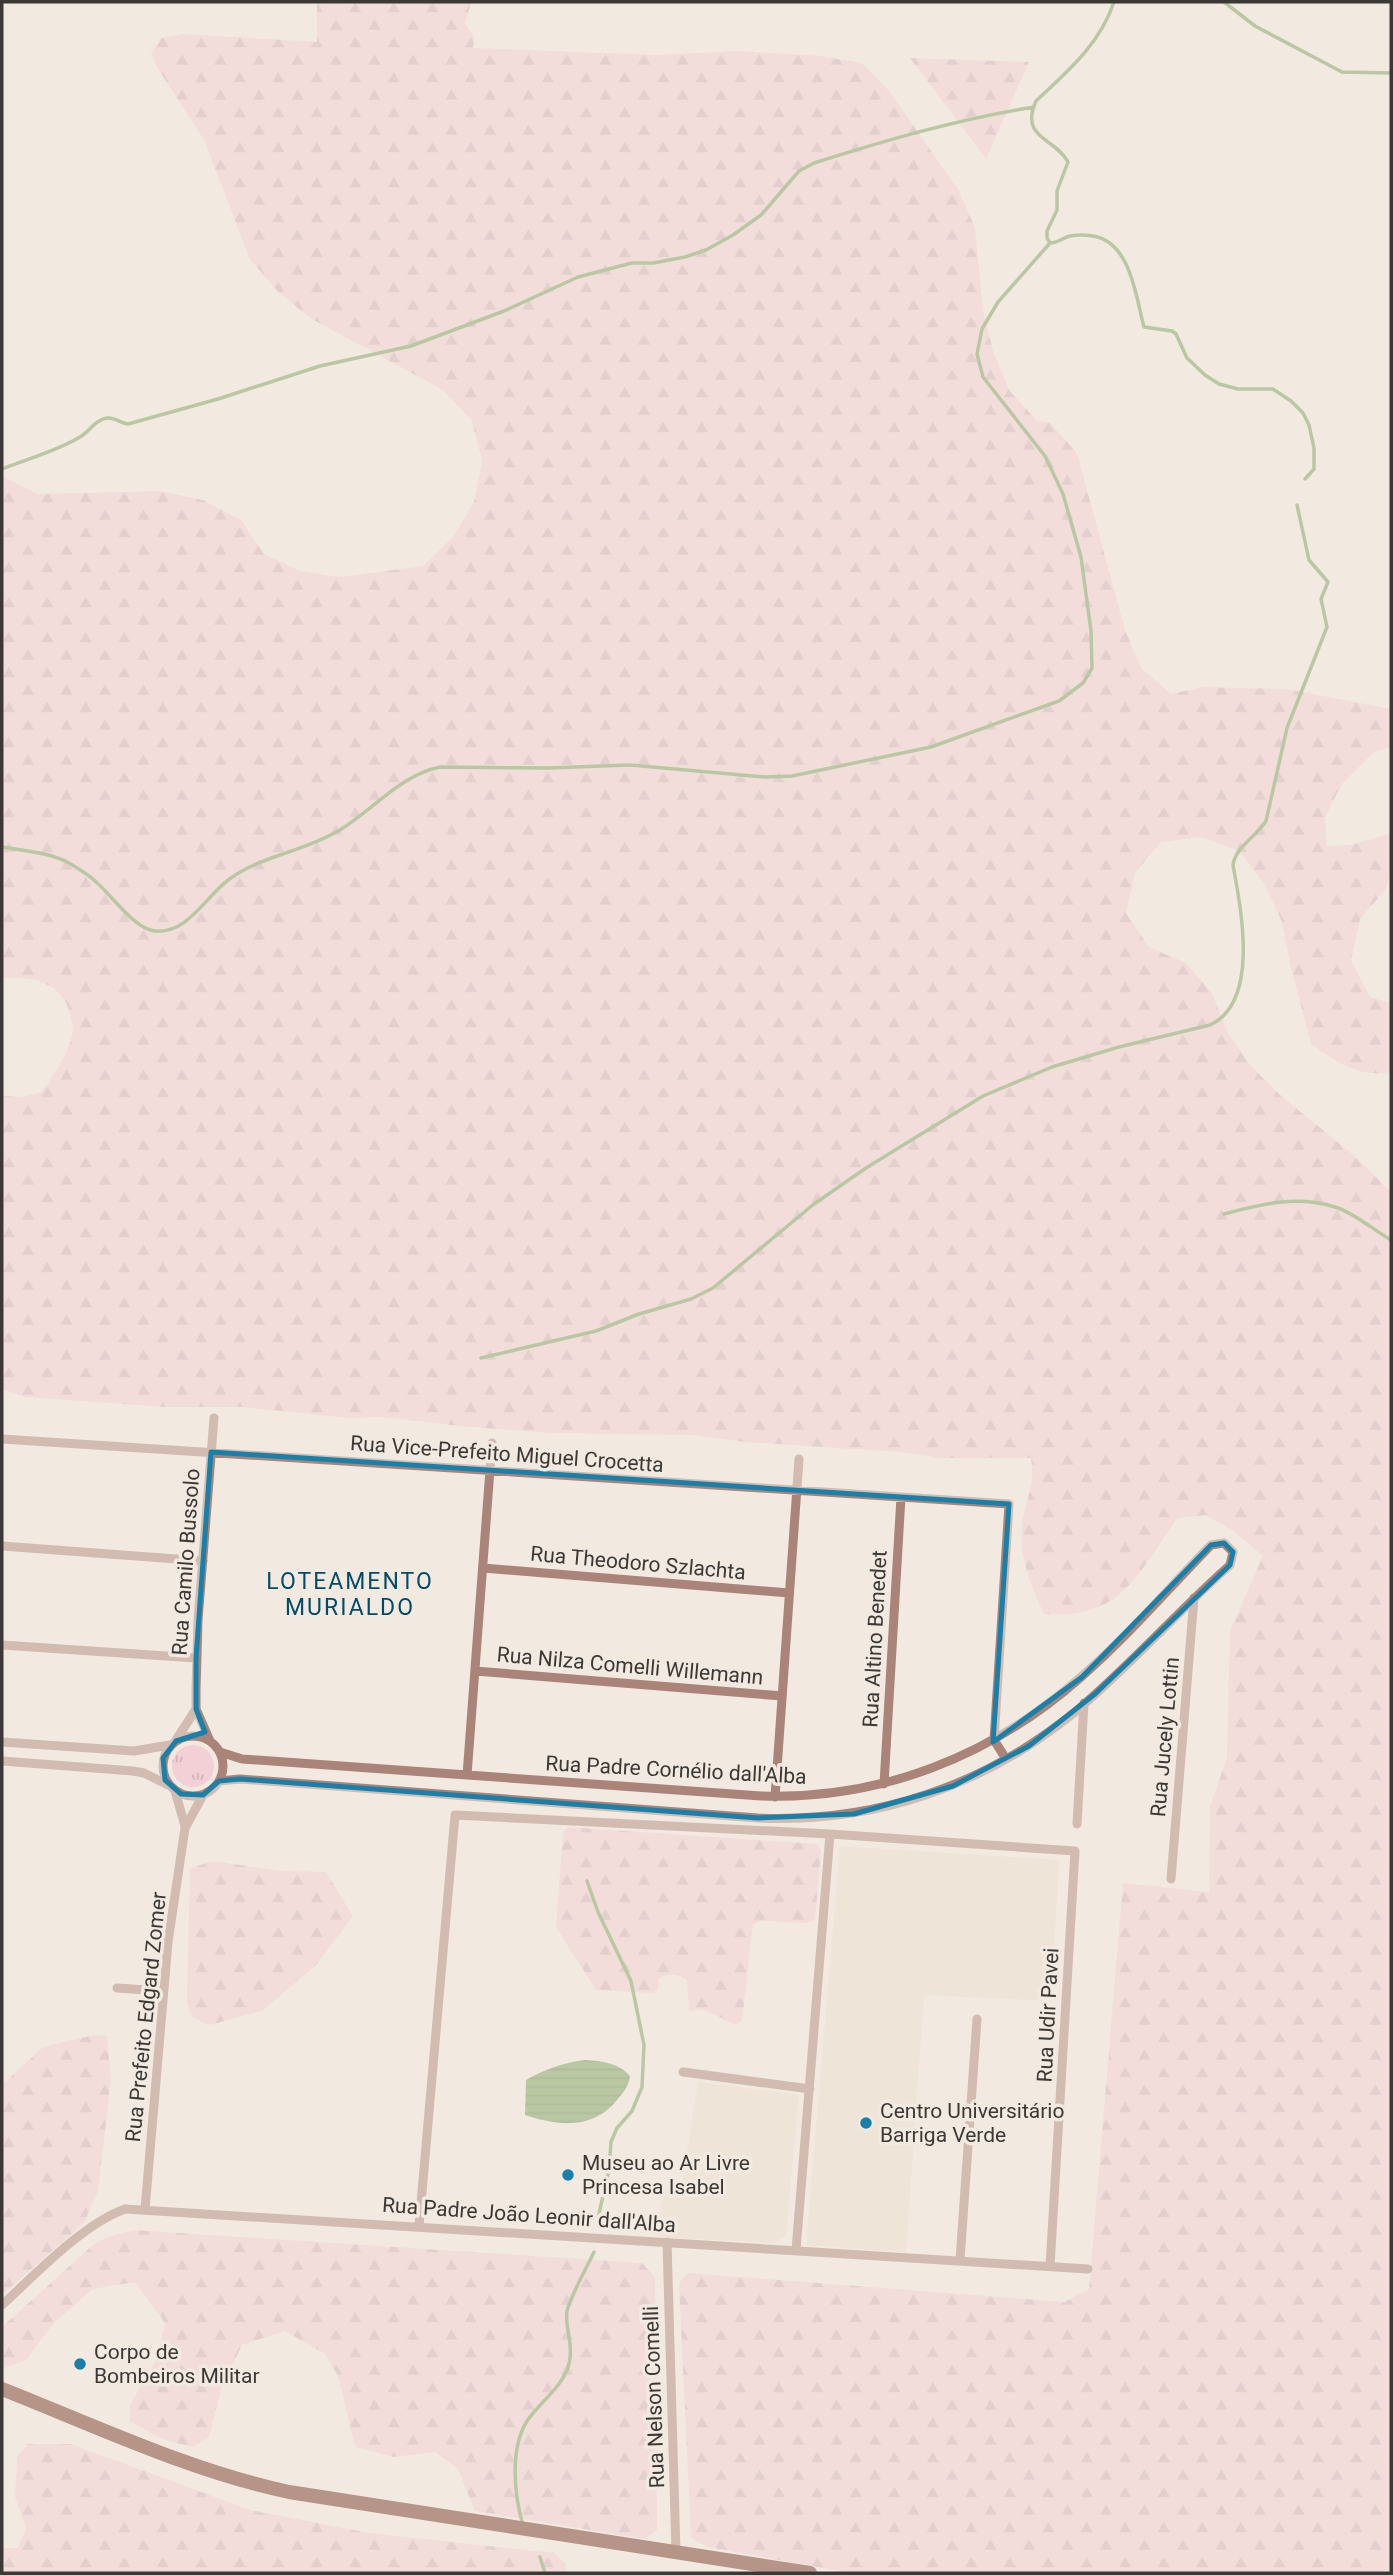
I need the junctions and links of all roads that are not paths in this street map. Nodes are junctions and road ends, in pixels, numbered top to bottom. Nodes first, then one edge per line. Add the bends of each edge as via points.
1 (214, 1418) dead end
2 (2, 1439) edge
3 (492, 1443) dead end
4 (211, 1452) junction
5 (799, 1459) dead end
6 (490, 1471) junction
7 (797, 1490) junction
8 (901, 1497) junction
9 (2, 1546) edge
10 (203, 1561) junction
11 (483, 1568) junction
12 (789, 1593) junction
13 (1194, 1598) junction
14 (2, 1645) edge
15 (196, 1658) junction
16 (475, 1671) junction
17 (782, 1696) junction
18 (1084, 1703) junction
19 (196, 1709) junction
20 (994, 1740) junction
21 (210, 1741) junction
22 (2, 1742) edge
23 (173, 1743) junction
24 (220, 1752) junction
25 (1006, 1759) junction
26 (2, 1761) edge
27 (467, 1776) junction
28 (219, 1781) junction
29 (884, 1784) junction
30 (172, 1788) junction
31 (203, 1795) junction
32 (775, 1797) junction
33 (1077, 1824) dead end
34 (186, 1828) junction
35 (830, 1833) junction
36 (1171, 1879) dead end
37 (117, 1988) dead end
38 (162, 1991) junction
39 (977, 2019) dead end
40 (683, 2072) dead end
41 (810, 2089) junction
42 (145, 2209) junction
43 (419, 2226) junction
44 (667, 2242) junction
45 (796, 2250) junction
46 (960, 2260) junction
47 (1050, 2266) junction
48 (1088, 2269) dead end
49 (2, 2305) edge
50 (2, 2389) edge
51 (676, 2552) junction
52 (810, 2573) edge

1 - 4 street, Rua Camilo Bussolo
2 - 4 street, Rua Vice-Prefeito Miguel Crocetta
3 - 6 street
4 - 6 street, Rua Vice-Prefeito Miguel Crocetta
4 - 10 street, Rua Camilo Bussolo
5 - 7 street
6 - 7 street, Rua Vice-Prefeito Miguel Crocetta
6 - 11 street
7 - 8 street, Rua Vice-Prefeito Miguel Crocetta
7 - 12 street
8 - 20 street, Rua Vice-Prefeito Miguel Crocetta via 1009,1504
8 - 29 street, Rua Altino Benedet
9 - 10 street
10 - 15 street, Rua Camilo Bussolo
11 - 12 street, Rua Theodoro Szlachta
11 - 16 street
12 - 17 street
13 - 18 street, Rua Padre Cornélio dall'Alba
13 - 20 street, Rua Padre Cornélio dall'Alba via 1230,1565 1233,1557 1228,1545 1211,1545 1082,1676
13 - 36 street, Rua Jucely Lottin
14 - 15 street
15 - 19 street, Rua Camilo Bussolo
16 - 17 street, Rua Nilza Comelli Willemann
16 - 27 street
17 - 32 street
18 - 25 street, Rua Padre Cornélio dall'Alba
18 - 33 street
19 - 21 street, Rua Camilo Bussolo
19 - 23 street
20 - 25 street
20 - 29 street, Rua Padre Cornélio dall'Alba
21 - 23 street via 189,1736
21 - 24 street
22 - 23 street via 134,1751
23 - 30 street via 162,1765
24 - 27 street, Rua Padre Cornélio dall'Alba via 242,1759
24 - 28 street via 223,1767
25 - 28 street, Rua Padre Cornélio dall'Alba via 953,1786 904,1803 806,1818
26 - 30 street via 133,1771
27 - 32 street, Rua Padre Cornélio dall'Alba
28 - 31 street
29 - 32 street, Rua Padre Cornélio dall'Alba
30 - 31 street via 188,1796
30 - 34 street, Rua Prefeito Edgard Zomer
31 - 34 street, Rua Prefeito Edgard Zomer
34 - 38 street, Rua Prefeito Edgard Zomer
35 - 41 street
35 - 43 street via 455,1815
35 - 47 street, Rua Udir Pavei via 1075,1851
37 - 38 street
38 - 42 street, Rua Prefeito Edgard Zomer
39 - 46 street
40 - 41 street
41 - 45 street
42 - 43 street, Rua Padre João Leonir dall'Alba
42 - 49 street, Rua Padre João Leonir dall'Alba via 125,2209 100,2221
43 - 44 street, Rua Padre João Leonir dall'Alba
44 - 45 street, Rua Padre João Leonir dall'Alba
44 - 51 street, Rua Nelson Comelli
45 - 46 street, Rua Padre João Leonir dall'Alba
46 - 47 street, Rua Padre João Leonir dall'Alba
47 - 48 street, Rua Padre João Leonir dall'Alba
50 - 51 main road via 250,2483
51 - 52 main road

